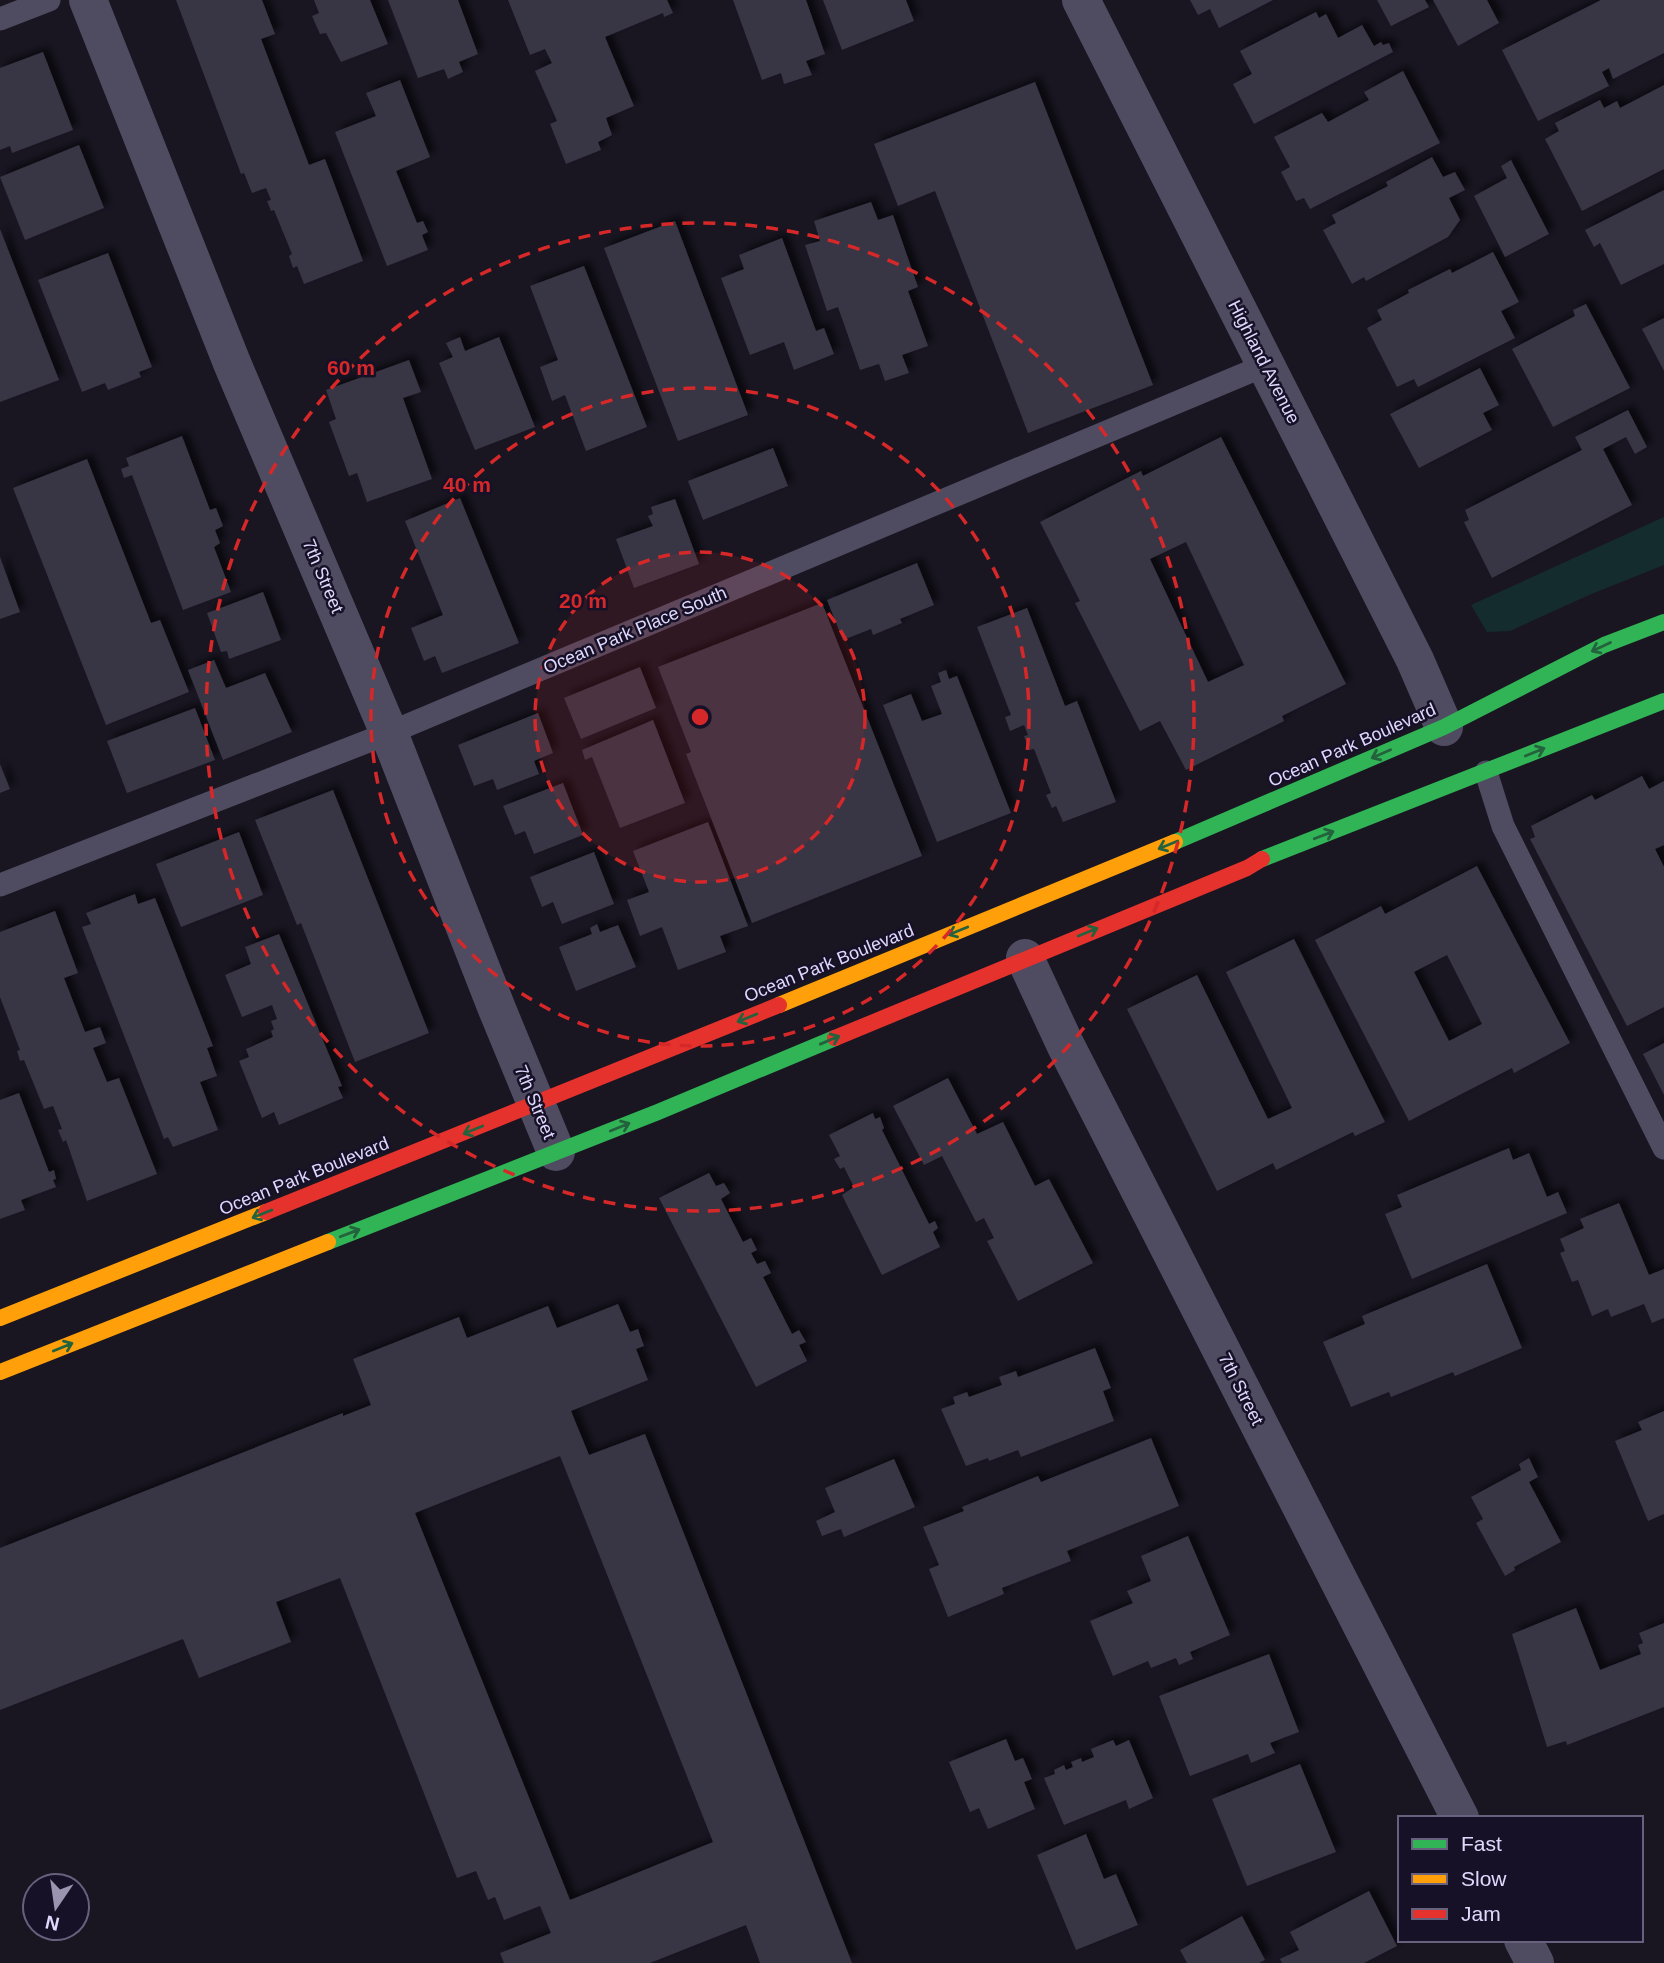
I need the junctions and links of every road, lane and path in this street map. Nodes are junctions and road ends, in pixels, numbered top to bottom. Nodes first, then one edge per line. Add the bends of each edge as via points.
1 (49, 0) edge
2 (88, 0) edge
3 (1081, 0) edge
4 (0, 19) edge
5 (1266, 365) junction
6 (1664, 622) edge
7 (1664, 701) edge
8 (389, 733) junction
9 (1445, 737) junction
10 (1486, 772) junction
11 (1231, 819) junction
12 (1303, 824) dead end
13 (1181, 858) dead end
14 (1260, 860) junction
15 (0, 885) edge
16 (1023, 949) junction
17 (536, 1105) junction
18 (1664, 1148) edge
19 (556, 1152) junction
20 (0, 1318) edge
21 (0, 1372) edge
22 (1459, 1816) edge
23 (1524, 1942) edge
24 (1535, 1963) edge

1 - 4 lane
2 - 8 street, 7th Street via 232,363
3 - 5 street, Highland Avenue
5 - 8 lane, Ocean Park Place South
5 - 9 street, Highland Avenue via 1415,660
6 -> 9 street, Ocean Park Boulevard via 1604,645
10 -> 7 street
8 - 15 lane, Ocean Park Place South
8 - 17 street, 7th Street
9 -> 11 street, Ocean Park Boulevard
14 -> 10 street
10 - 18 lane via 1503,826
11 - 13 street
11 -> 17 street, Ocean Park Boulevard
12 - 14 street
16 -> 14 street
19 -> 16 street
16 - 22 street, 7th Street via 1065,1044
17 - 19 street, 7th Street
17 -> 20 street, Ocean Park Boulevard
21 -> 19 street
23 - 24 street

